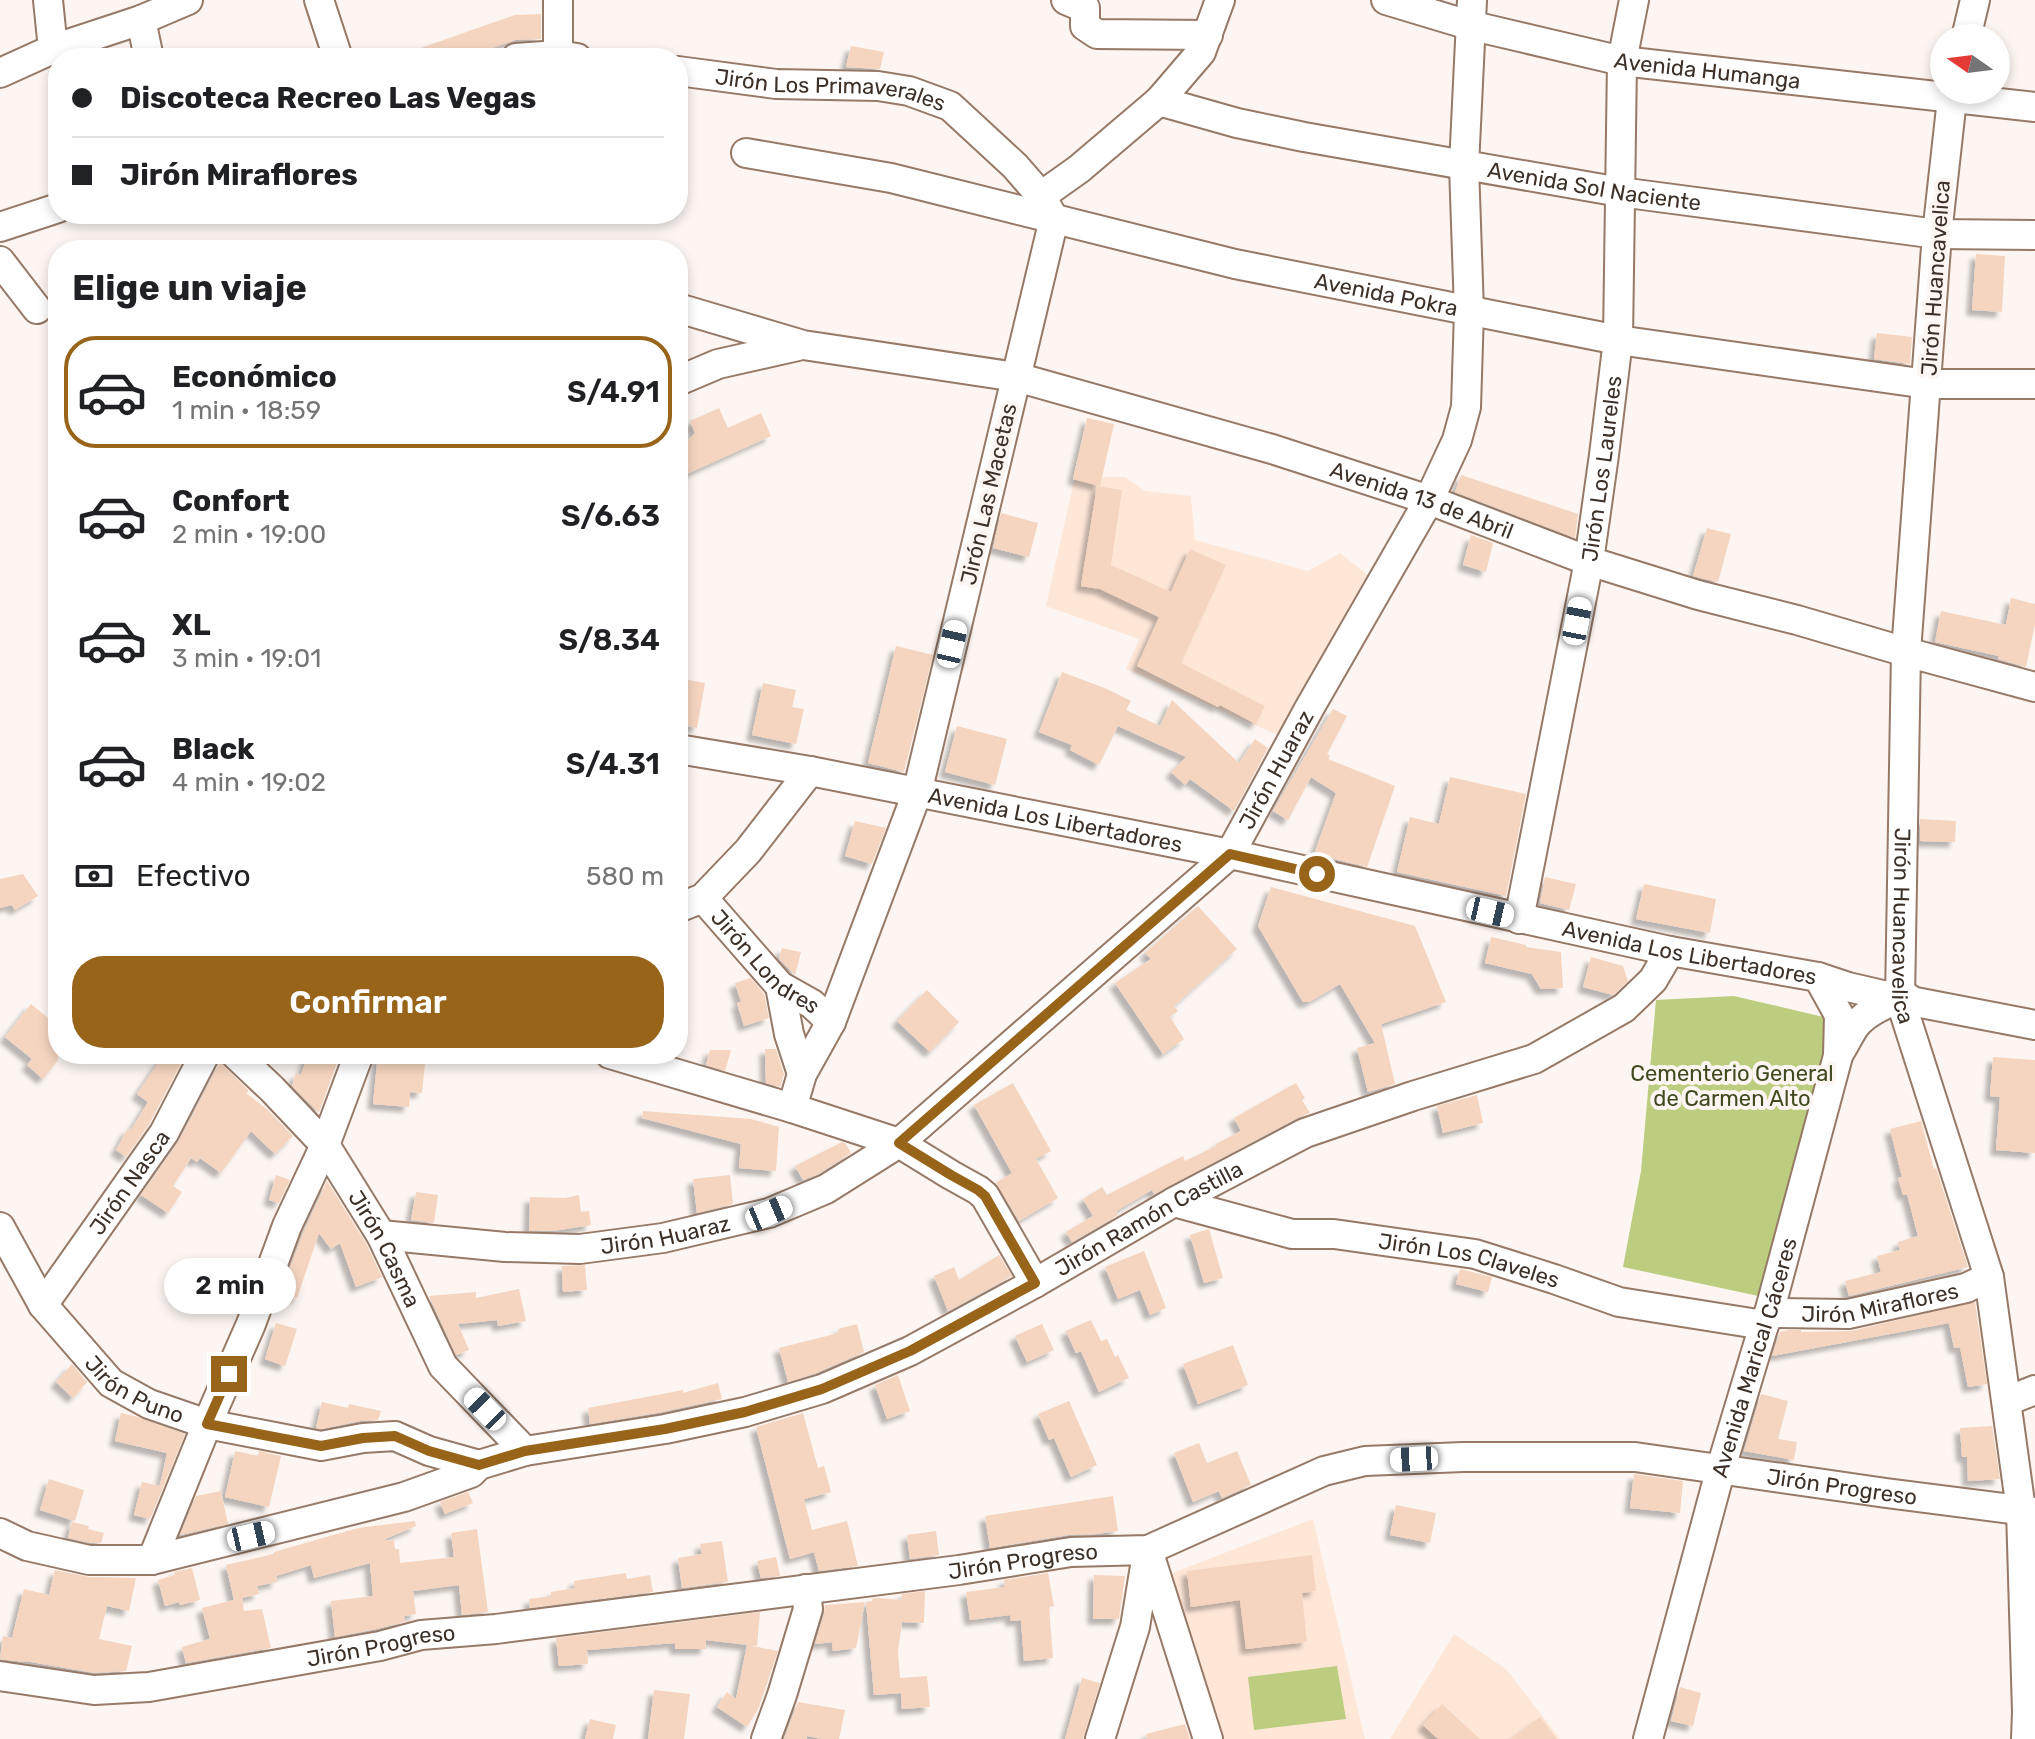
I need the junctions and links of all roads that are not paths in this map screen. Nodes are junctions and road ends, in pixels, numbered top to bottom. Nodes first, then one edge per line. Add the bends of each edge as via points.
1 (48, 0) edge
2 (188, 0) edge
3 (319, 0) edge
4 (558, 0) edge
5 (1220, 0) edge
6 (1386, 0) edge
7 (1634, 0) edge
8 (1975, 0) edge
9 (1080, 3) edge
10 (1470, 13) edge
11 (141, 20) junction
12 (1969, 24) edge
13 (1208, 35) junction
14 (53, 48) edge
15 (56, 48) edge
16 (147, 48) edge
17 (335, 48) edge
18 (566, 48) edge
19 (48, 51) edge
20 (1622, 61) junction
21 (688, 72) edge
22 (0, 73) edge
23 (1930, 92) edge
24 (1159, 101) junction
25 (2010, 103) edge
26 (1951, 104) edge
27 (2035, 107) edge
28 (746, 153) dead end
29 (1464, 166) junction
30 (1620, 192) junction
31 (1047, 207) junction
32 (48, 210) edge
33 (1, 221) edge
34 (1937, 234) junction
35 (2035, 235) edge
36 (0, 261) edge
37 (37, 309) dead end
38 (688, 311) edge
39 (1469, 311) junction
40 (1618, 340) junction
41 (803, 345) junction
42 (688, 377) edge
43 (1016, 377) junction
44 (1927, 384) junction
45 (2035, 384) edge
46 (1429, 500) junction
47 (1589, 561) junction
48 (1906, 652) junction
49 (2035, 687) edge
50 (688, 751) edge
51 (810, 771) junction
52 (917, 793) junction
53 (1230, 854) junction
54 (690, 903) edge
55 (1519, 919) junction
56 (1670, 951) junction
57 (1818, 977) junction
58 (780, 986) junction
59 (1900, 999) junction
60 (2035, 1009) edge
61 (831, 1022) junction
62 (2035, 1025) edge
63 (1838, 1056) junction
64 (200, 1064) edge
65 (246, 1064) edge
66 (355, 1064) edge
67 (644, 1064) edge
68 (802, 1074) junction
69 (792, 1108) junction
70 (899, 1143) junction
71 (325, 1145) junction
72 (1174, 1202) junction
73 (0, 1227) edge
74 (381, 1235) junction
75 (1989, 1277) junction
76 (1035, 1283) junction
77 (43, 1305) junction
78 (1766, 1319) junction
79 (2035, 1390) edge
80 (2007, 1401) junction
81 (207, 1424) junction
82 (525, 1451) junction
83 (479, 1465) junction
84 (1721, 1468) junction
85 (2028, 1511) edge
86 (0, 1533) edge
87 (1148, 1550) junction
88 (152, 1560) junction
89 (806, 1589) junction
90 (0, 1676) edge
91 (766, 1739) edge
92 (1100, 1739) edge
93 (1208, 1739) edge
94 (1648, 1739) edge
95 (2026, 1739) edge

1 - 14 street
2 - 11 street
3 - 17 street
4 - 18 street
5 - 13 street
6 - 10 street, Avenida Humanga
7 - 20 street, Jirón Los Laureles
8 - 12 street
9 - 13 street via 1085,26 1097,34
10 - 20 street, Avenida Humanga
10 - 29 street, Jirón Huaraz
11 - 15 street
11 - 16 street
13 - 24 street via 1201,52
19 - 22 street
20 - 23 street, Avenida Humanga
20 - 30 street, Jirón Los Laureles
21 - 31 street, Jirón Los Primaverales via 776,84 878,86 950,106 1015,166
24 - 29 street, Avenida Sol Naciente via 1237,123
24 - 31 street via 1079,169
25 - 27 street, Avenida Humanga
26 - 34 street, Jirón Huancavelica
28 - 31 street, Avenida Pokra
29 - 30 street, Avenida Sol Naciente
29 - 39 street, Jirón Huaraz
30 - 34 street, Avenida Sol Naciente
30 - 40 street, Jirón Los Laureles
31 - 39 street, Avenida Pokra via 1235,264
31 - 43 street, Jirón Las Macetas
32 - 33 street
34 - 35 street, Avenida Sol Naciente
34 - 44 street, Jirón Huancavelica
36 - 37 street
38 - 41 street
39 - 40 street, Avenida Pokra
39 - 46 street, Jirón Huaraz via 1466,407
40 - 44 street, Avenida Pokra
40 - 47 street, Jirón Los Laureles
41 - 42 street via 718,364
41 - 43 street, Avenida 13 de Abril
43 - 46 street, Avenida 13 de Abril via 1272,449
43 - 52 street, Jirón Las Macetas
44 - 45 street, Avenida Pokra
44 - 48 street, Jirón Huancavelica
46 - 47 street, Avenida 13 de Abril
46 - 53 street, Jirón Huaraz
47 - 48 street, Avenida 13 de Abril
47 - 55 street, Jirón Los Laureles
48 - 49 street, Avenida 13 de Abril
48 - 59 street, Jirón Huancavelica
50 - 51 street, Avenida Los Libertadores
51 - 52 street, Avenida Los Libertadores
51 - 54 street via 748,851
52 - 53 street, Avenida Los Libertadores
52 - 61 street, Jirón Las Macetas
53 - 55 street, Avenida Los Libertadores
53 - 70 street, Jirón Huaraz
54 - 58 street, Jirón Londres
55 - 56 street, Avenida Los Libertadores
56 - 57 street, Avenida Los Libertadores
56 - 72 street, Jirón Ramón Castilla via 1653,980 1624,1008 1534,1059 1305,1133
57 - 59 street, Avenida Los Libertadores
57 - 63 street, Avenida Marical Cáceres via 1839,1015
58 - 61 street, Jirón Londres
58 - 68 street
59 - 60 street, Avenida Los Libertadores via 1948,993
59 - 62 street, Avenida Los Libertadores
59 - 63 street via 1857,1024
59 - 75 street, Jirón Huancavelica
61 - 68 street, Jirón Las Macetas
63 - 78 street, Avenida Marical Cáceres
64 - 77 street, Jirón Nasca via 164,1133
65 - 71 street, Jirón Casma
66 - 71 street
67 - 69 street
68 - 69 street, Jirón Las Macetas
69 - 70 street
70 - 74 street, Jirón Huaraz via 826,1189 769,1213 663,1238 580,1249
70 - 76 street via 985,1196
71 - 74 street, Jirón Casma
71 - 81 street
72 - 76 street, Jirón Ramón Castilla
72 - 78 street, Jirón Los Claveles via 1292,1234 1334,1234 1475,1254 1619,1302
73 - 77 street, Jirón Puno
74 - 82 street, Jirón Casma via 443,1366
75 - 78 street, Jirón Miraflores via 1966,1288 1848,1314
75 - 80 street, Jirón Huancavelica
76 - 82 street, Jirón Ramón Castilla via 910,1351 822,1389 692,1424
77 - 81 street, Jirón Puno via 111,1383 149,1404
78 - 84 street, Avenida Marical Cáceres
79 - 80 street
80 - 85 street, Jirón Huancavelica
81 - 83 street, Jirón Puno via 321,1446 395,1436
81 - 88 street
82 - 83 street, Jirón Ramón Castilla
83 - 88 street, Jirón Ramón Castilla via 471,1473 404,1497
84 - 85 street, Jirón Progreso
84 - 87 street, Jirón Progreso via 1635,1457 1365,1461 1324,1471
84 - 94 street, Avenida Marical Cáceres
85 - 95 street, Jirón Huancavelica
86 - 88 street, Jirón Ramón Castilla via 27,1546 89,1560
87 - 89 street, Jirón Progreso via 1071,1552
87 - 92 street via 1135,1627
87 - 93 street
89 - 90 street, Jirón Progreso via 421,1635 149,1687 94,1690
89 - 91 street via 808,1609

